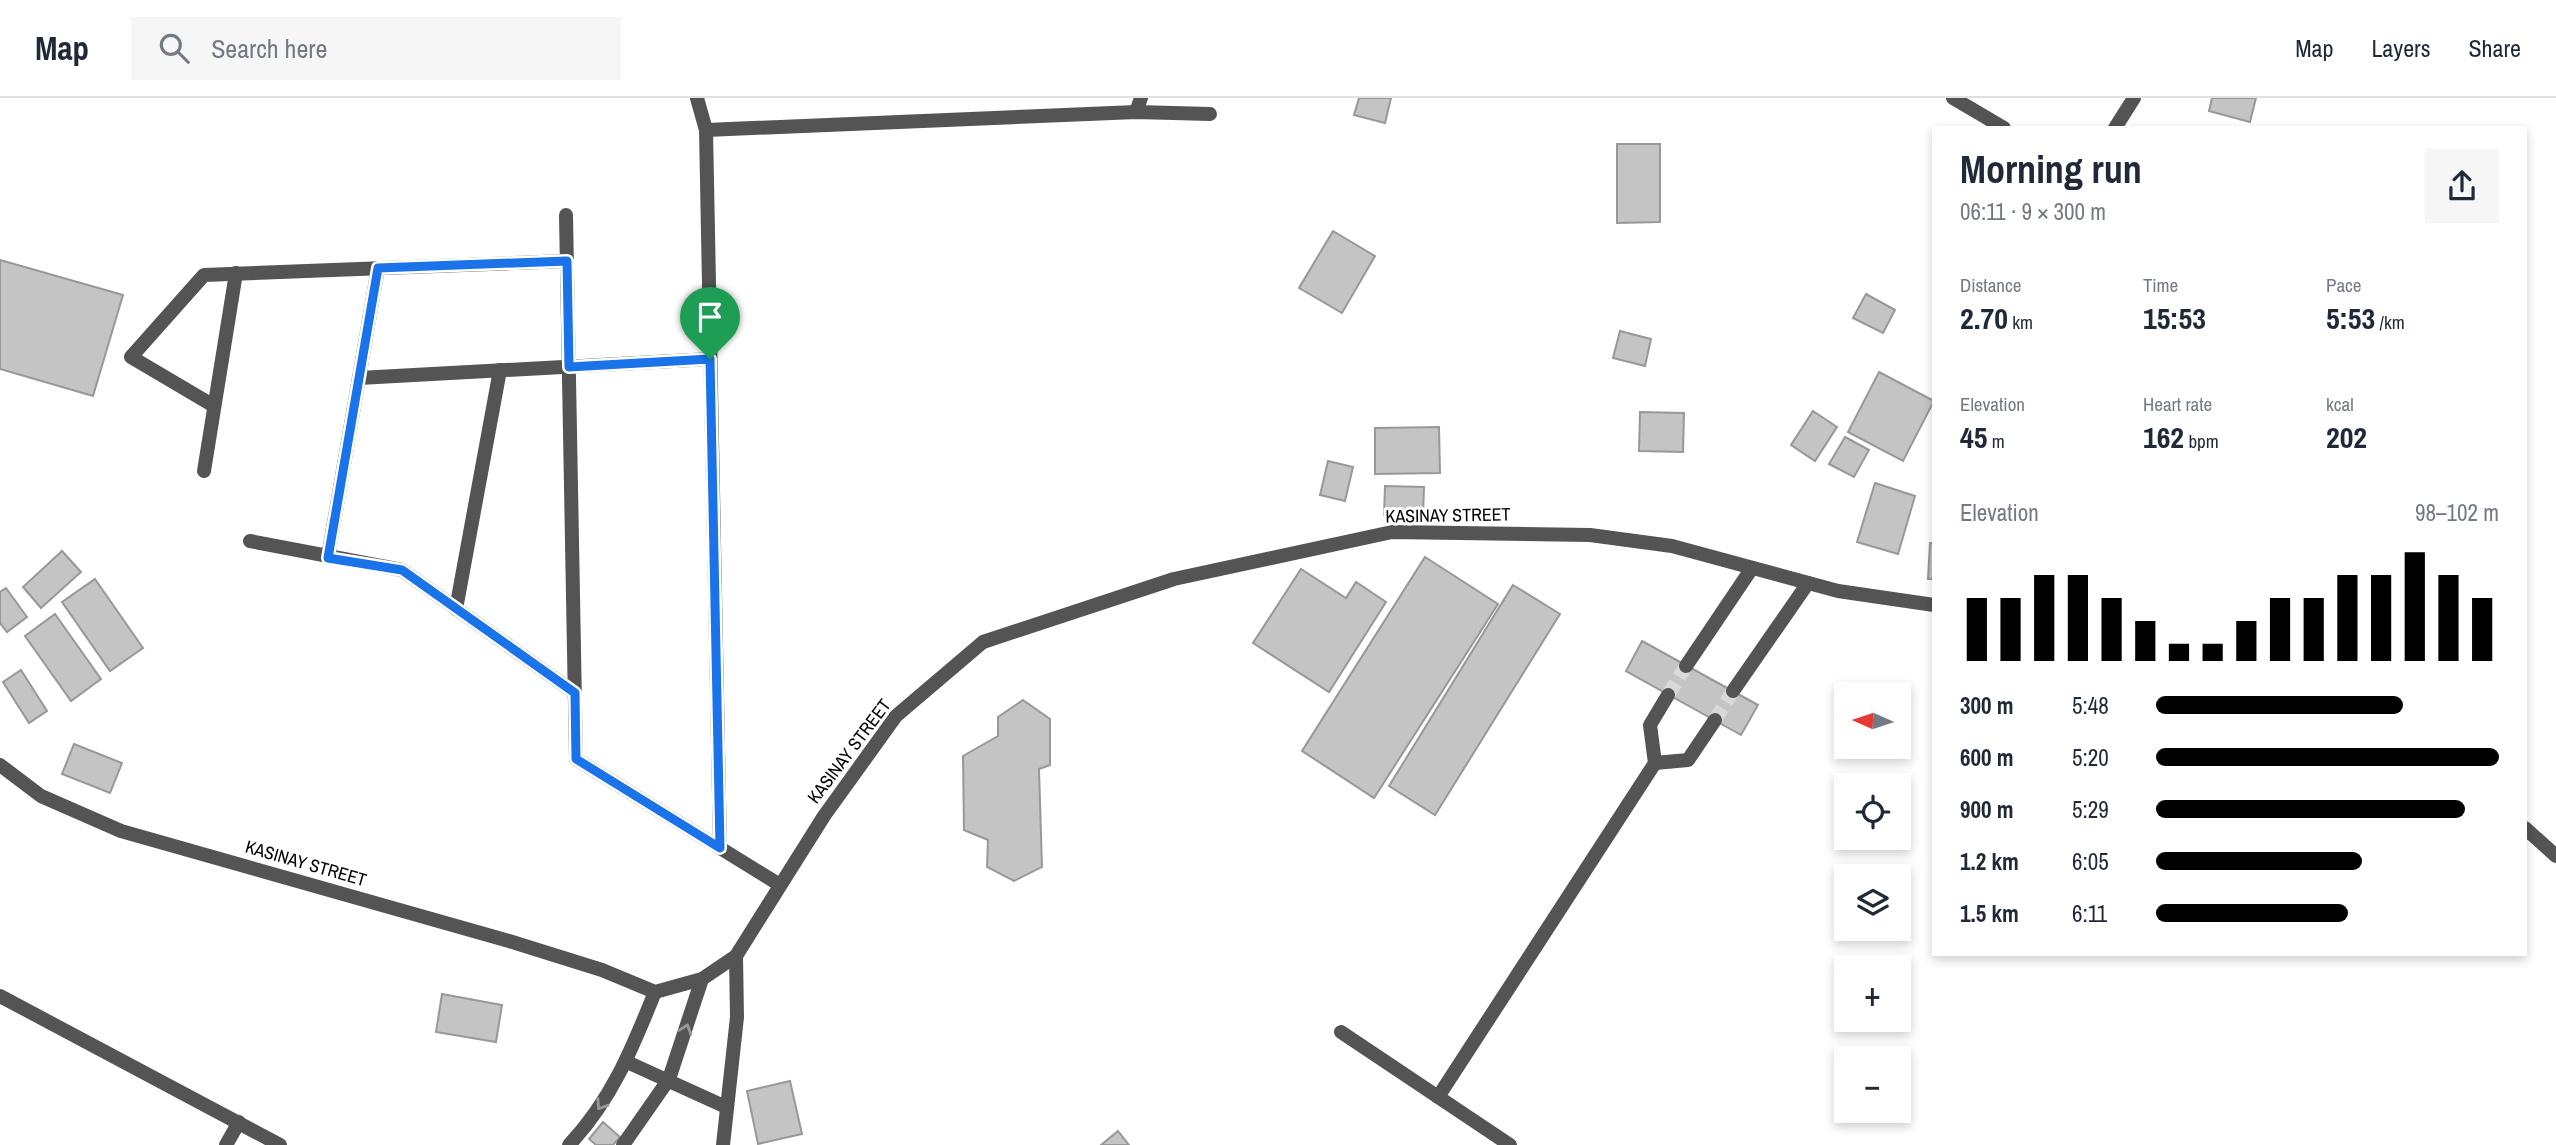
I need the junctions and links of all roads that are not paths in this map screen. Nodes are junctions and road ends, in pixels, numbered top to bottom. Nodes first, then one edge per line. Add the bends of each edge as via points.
1 (697, 98) edge
2 (1953, 98) edge
3 (2134, 98) edge
4 (1138, 105) edge
5 (1210, 114) dead end
6 (2001, 126) edge
7 (2116, 126) edge
8 (706, 130) junction
9 (566, 215) dead end
10 (567, 261) junction
11 (378, 268) junction
12 (236, 273) junction
13 (710, 359) junction
14 (569, 367) junction
15 (500, 370) junction
16 (359, 378) junction
17 (214, 406) junction
18 (204, 471) dead end
19 (250, 541) dead end
20 (328, 558) junction
21 (1752, 568) junction
22 (1808, 583) junction
23 (1932, 605) edge
24 (456, 609) junction
25 (1686, 666) tunnel mouth
26 (1733, 691) tunnel mouth
27 (575, 693) junction
28 (1668, 695) tunnel mouth
29 (1715, 720) tunnel mouth
30 (1655, 763) junction
31 (0, 765) edge
32 (2527, 830) edge
33 (720, 848) junction
34 (2556, 856) edge
35 (780, 886) junction
36 (736, 956) junction
37 (702, 979) junction
38 (655, 992) junction
39 (0, 996) edge
40 (1341, 1032) dead end
41 (627, 1062) junction
42 (669, 1079) junction
43 (1438, 1097) junction
44 (726, 1107) junction
45 (239, 1122) junction
46 (226, 1145) edge
47 (280, 1145) edge
48 (569, 1145) edge
49 (623, 1145) edge
50 (723, 1145) edge
51 (1510, 1145) edge

1 - 8 street
2 - 6 street
3 - 7 street
4 - 5 street
4 - 8 street
8 - 13 street
9 - 10 street
10 - 11 street
10 - 14 street
11 - 12 street
11 - 16 street
12 - 17 street
12 - 17 street via 204,275 131,357
13 - 14 street
13 - 33 street
14 - 15 street
14 - 27 street
15 - 16 street
15 - 24 street
16 - 20 street
17 - 18 street
19 - 20 street
20 - 24 street via 402,570
21 - 22 street, KASINAY STREET
21 - 25 street
21 - 35 street, KASINAY STREET via 1672,547 1590,534 1392,532 1174,579 983,642 896,716
22 - 23 street, KASINAY STREET
22 - 26 street
24 - 27 street
27 - 33 street via 576,759
28 - 30 street via 1650,725
29 - 30 street via 1688,760
30 - 43 street
31 - 38 street, KASINAY STREET via 41,796 121,831 509,941
32 - 34 street
33 - 35 street
35 - 36 street, KASINAY STREET
36 - 37 street, KASINAY STREET
36 - 44 street via 737,1017
37 - 38 street, KASINAY STREET
42 -> 37 street
38 - 41 street
39 - 45 street
40 - 43 street
41 - 42 street
41 -> 48 street via 587,1126
42 - 44 street
42 - 49 street
43 - 51 street
44 - 50 street
45 - 46 street
45 - 47 street

